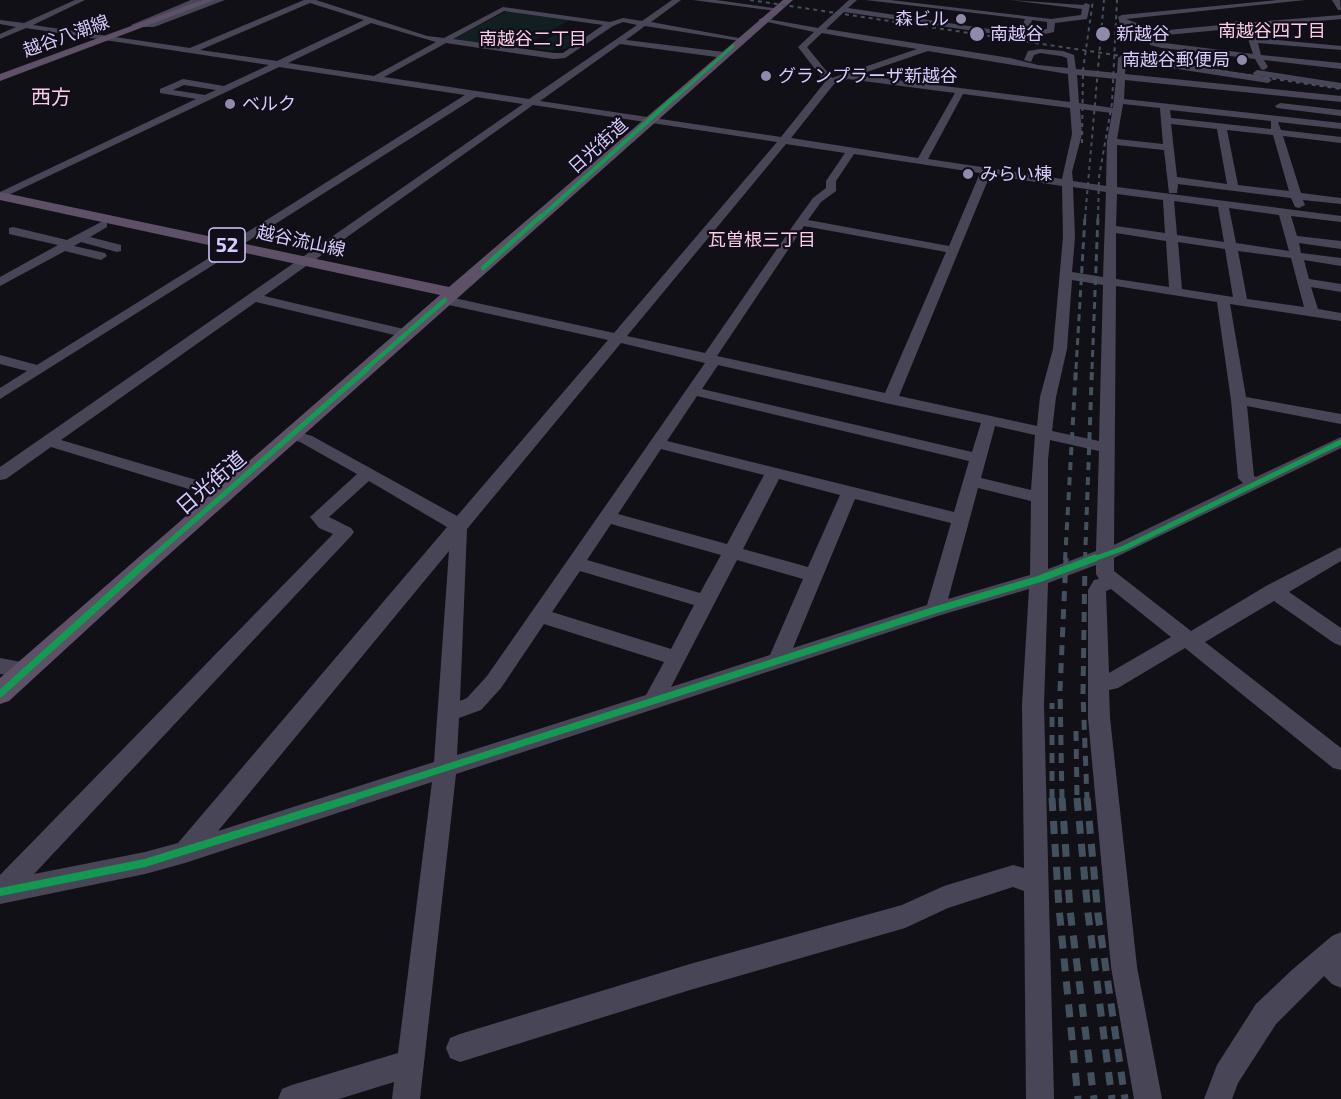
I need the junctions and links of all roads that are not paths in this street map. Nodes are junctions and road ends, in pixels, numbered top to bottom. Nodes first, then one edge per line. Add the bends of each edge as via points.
1 (81, 0) edge
2 (221, 0) edge
3 (310, 0) edge
4 (676, 0) edge
5 (697, 0) edge
6 (788, 0) edge
7 (854, 0) edge
8 (870, 0) edge
9 (961, 0) edge
10 (1014, 0) edge
11 (1301, 0) edge
12 (1336, 0) edge
13 (203, 1) edge
14 (1045, 2) edge
15 (1176, 2) dead end
16 (1086, 4) edge
17 (1341, 8) edge
18 (776, 9) junction
19 (954, 9) junction
20 (1198, 9) junction
21 (641, 10) dead end
22 (841, 13) junction
23 (1013, 15) junction
24 (1341, 17) edge
25 (1039, 18) junction
26 (629, 20) junction
27 (762, 20) junction
28 (1028, 20) junction
29 (369, 21) junction
30 (1051, 21) junction
31 (0, 22) edge
32 (644, 23) junction
33 (610, 24) junction
34 (26, 25) junction
35 (1244, 26) junction
36 (138, 27) junction
37 (940, 28) junction
38 (822, 30) junction
39 (1027, 31) junction
40 (1177, 32) junction
41 (1155, 33) junction
42 (0, 37) edge
43 (109, 38) junction
44 (741, 39) junction
45 (1253, 40) junction
46 (444, 41) junction
47 (617, 41) junction
48 (1009, 43) dead end
49 (925, 45) junction
50 (1155, 45) junction
51 (1027, 46) dead end
52 (1179, 46) junction
53 (1341, 48) edge
54 (193, 50) junction
55 (1038, 51) junction
56 (724, 55) junction
57 (1258, 57) junction
58 (1145, 59) junction
59 (1028, 60) junction
60 (1010, 61) junction
61 (279, 63) junction
62 (1072, 66) junction
63 (1341, 66) edge
64 (1122, 75) junction
65 (847, 76) junction
66 (1268, 77) junction
67 (0, 78) edge
68 (376, 78) junction
69 (830, 82) junction
70 (1185, 82) junction
71 (1341, 86) edge
72 (225, 89) junction
73 (1120, 89) junction
74 (1131, 90) dead end
75 (960, 91) junction
76 (1273, 91) junction
77 (475, 93) junction
78 (205, 98) junction
79 (1341, 99) edge
80 (534, 102) junction
81 (1268, 105) dead end
82 (1076, 106) junction
83 (1118, 106) junction
84 (1165, 106) junction
85 (1280, 106) junction
86 (1188, 109) junction
87 (1341, 113) edge
88 (1279, 119) junction
89 (651, 120) junction
90 (1166, 120) junction
91 (1221, 126) junction
92 (1341, 126) edge
93 (1276, 132) junction
94 (1338, 139) edge
95 (785, 140) junction
96 (1113, 141) junction
97 (1169, 148) junction
98 (852, 150) junction
99 (1341, 155) edge
100 (922, 160) junction
101 (987, 170) junction
102 (1172, 180) junction
103 (1068, 182) junction
104 (1233, 187) junction
105 (1112, 190) junction
106 (1296, 195) junction
107 (0, 196) edge
108 (1170, 197) junction
109 (1341, 201) edge
110 (0, 203) edge
111 (1223, 204) junction
112 (1284, 212) junction
113 (1301, 214) junction
114 (1341, 219) edge
115 (801, 222) junction
116 (102, 225) junction
117 (1110, 229) junction
118 (13, 231) dead end
119 (1171, 238) junction
120 (1292, 238) junction
121 (70, 243) junction
122 (1341, 245) edge
123 (1231, 246) junction
124 (117, 248) dead end
125 (230, 249) junction
126 (953, 249) junction
127 (1296, 255) junction
128 (101, 256) dead end
129 (1341, 262) edge
130 (299, 265) junction
131 (1066, 275) junction
132 (0, 282) edge
133 (1110, 282) junction
134 (1304, 282) junction
135 (1341, 288) edge
136 (1176, 292) junction
137 (253, 297) junction
138 (449, 297) junction
139 (1223, 299) junction
140 (1241, 302) junction
141 (1312, 313) junction
142 (1341, 317) edge
143 (407, 334) junction
144 (617, 338) junction
145 (0, 359) edge
146 (711, 360) junction
147 (38, 370) junction
148 (693, 391) junction
149 (0, 395) edge
150 (890, 399) junction
151 (1239, 400) junction
152 (1341, 419) edge
153 (989, 421) junction
154 (1043, 433) junction
155 (292, 435) junction
156 (48, 441) junction
157 (1341, 442) edge
158 (657, 443) junction
159 (1107, 448) junction
160 (978, 458) junction
161 (774, 472) junction
162 (368, 473) junction
163 (0, 475) edge
164 (972, 481) junction
165 (1256, 484) junction
166 (850, 491) junction
167 (224, 495) junction
168 (1039, 497) junction
169 (607, 517) junction
170 (961, 520) junction
171 (458, 527) junction
172 (732, 552) junction
173 (1341, 553) edge
174 (1105, 556) junction
175 (574, 563) junction
176 (814, 575) junction
177 (1039, 579) junction
178 (1112, 581) junction
179 (1273, 591) junction
180 (705, 602) junction
181 (935, 610) junction
182 (540, 615) junction
183 (1341, 638) edge
184 (1187, 640) junction
185 (676, 658) junction
186 (777, 662) junction
187 (0, 666) edge
188 (24, 670) junction
189 (1098, 682) junction
190 (0, 694) edge
191 (652, 703) junction
192 (448, 711) junction
193 (1341, 761) edge
194 (445, 769) junction
195 (185, 852) junction
196 (1037, 884) junction
197 (1, 891) edge
198 (1336, 960) edge
199 (460, 1048) dead end
200 (410, 1063) junction
201 (292, 1099) edge
202 (406, 1099) edge
203 (1040, 1099) edge
204 (1148, 1099) edge
205 (1218, 1099) edge

1 - 34 street
2 - 36 street
3 - 29 street
3 - 54 street
4 - 32 street
5 - 18 street
6 - 18 main road, 日光街道
7 - 22 street
8 - 19 street
9 - 19 street
10 - 14 street
11 - 20 street
12 - 17 street
13 - 36 main road, 越谷八潮線
14 - 16 street
15 - 20 street
16 - 30 street via 1084,17
18 - 27 main road, 日光街道
19 - 23 street
19 - 37 street
20 - 35 street
20 - 41 street via 1122,12 1123,22
21 - 26 street
22 - 37 street
22 - 38 street
23 - 25 street
23 - 28 street
24 - 35 street
25 - 28 street
25 - 30 street
26 - 32 street
26 - 33 street
27 - 38 street
27 - 44 main road, 日光街道
28 - 39 street via 1024,28
29 - 46 street
29 - 61 street
30 - 39 street via 1049,31
31 - 34 street
32 - 44 street
32 - 47 street
33 - 46 street via 503,9
33 - 46 street via 561,56
34 - 42 street
34 - 43 street
35 - 40 street
35 - 45 street
36 - 43 main road, 越谷八潮線
37 - 39 street via 1009,34
37 - 48 street
38 - 49 street
38 - 69 street via 802,47
40 - 41 street
40 - 52 street
41 - 50 street
43 - 54 street
43 - 67 main road, 越谷八潮線
44 - 56 main road, 日光街道
45 - 53 street
45 - 57 street
46 - 68 street
47 - 56 street
47 - 80 street
49 - 60 street
49 - 65 street
50 - 52 street
50 - 58 street via 1143,47
51 - 55 street
52 - 57 street
54 - 61 street
55 - 59 street
55 - 62 street via 1066,54
56 - 89 main road, 日光街道
57 - 63 street
57 - 66 street
58 - 64 street via 1122,58
58 - 66 street
59 - 60 street
59 - 62 street
60 - 62 street via 1034,67
61 - 68 street
61 - 72 street
62 - 64 street
62 - 82 street
64 - 70 street
64 - 73 street
65 - 69 street
65 - 75 street
66 - 71 street
66 - 76 street
68 - 77 street
69 - 95 street
70 - 76 street
70 - 86 street
72 - 78 street
72 - 78 street via 183,82 163,91
73 - 74 street
73 - 83 street
75 - 82 street
75 - 100 street
76 - 79 street
76 - 85 street
77 - 80 street
77 - 125 street
78 - 107 street
80 - 89 street
80 - 130 street
81 - 85 street
82 - 83 street
82 - 103 street via 1077,134
83 - 84 street
83 - 96 street
84 - 86 street
84 - 90 street
85 - 87 street
85 - 88 street
86 - 88 street
88 - 92 street
88 - 93 street
89 - 95 street
89 - 138 main road, 日光街道
90 - 91 street
90 - 97 street
91 - 93 street
91 - 104 street
93 - 94 street
93 - 106 street
94 - 99 street
95 - 98 street
95 - 144 street
96 - 97 street
96 - 105 street
97 - 102 street
98 - 100 street
98 - 115 street via 831,181 832,189
100 - 101 street
101 - 103 street
101 - 126 street
102 - 104 street
102 - 108 street
103 - 105 street
103 - 131 street
104 - 106 street
105 - 108 street
105 - 117 street
106 - 109 street
106 - 113 street
107 - 125 main road, 越谷流山線 / 52
108 - 111 street
108 - 119 street
110 - 116 main road, 越谷流山線 / 52
111 - 112 street
111 - 123 street
112 - 113 street
112 - 120 street
113 - 114 street
115 - 126 street
115 - 146 street
116 - 121 street
116 - 125 main road, 越谷流山線 / 52
117 - 119 street
117 - 133 street
118 - 121 street
119 - 123 street
119 - 136 street
120 - 122 street
120 - 127 street
121 - 124 street
121 - 128 street
121 - 132 street
123 - 127 street
123 - 140 street
125 - 130 main road, 越谷流山線 / 52
125 - 147 street
126 - 150 street
127 - 129 street
127 - 134 street
130 - 137 street
130 - 138 main road, 越谷流山線 / 52
131 - 133 street
131 - 154 street via 1060,349
133 - 136 street
133 - 159 street
134 - 135 street
134 - 141 street
136 - 139 street
137 - 143 street
137 - 156 street
138 - 143 main road, 日光街道
138 - 144 street
139 - 140 street
139 - 151 street
140 - 141 street
141 - 142 street
143 - 155 main road, 日光街道
144 - 146 street
144 - 171 street
145 - 147 street
146 - 148 street
146 - 150 street
147 - 149 street
148 - 158 street
148 - 160 street
150 - 153 street
151 - 152 street
151 - 165 street via 1246,478
153 - 154 street
153 - 160 street
154 - 159 street
154 - 168 street
155 - 162 street
155 - 167 main road, 日光街道
156 - 163 street
156 - 167 street
157 - 165 street
158 - 161 street
158 - 169 street
159 - 174 street
160 - 164 street
161 - 166 street
161 - 172 street
162 - 171 street
162 - 197 street via 319,517 325,524 345,532
164 - 168 street
164 - 170 street
165 - 174 street
166 - 170 street
166 - 176 street
167 - 188 main road, 日光街道
168 - 177 street
169 - 172 street
169 - 175 street
170 - 181 street
171 - 192 street
171 - 195 street
172 - 176 street
172 - 180 street
173 - 179 street
174 - 177 street
174 - 178 street via 1105,574
175 - 180 street
175 - 182 street
176 - 186 street
177 - 181 street
177 - 196 street via 1033,705
178 - 184 street
178 - 189 street via 1097,590
179 - 183 street
179 - 184 street
180 - 185 street
181 - 186 street
182 - 185 street
182 - 192 street via 474,704
184 - 189 street via 1111,682
184 - 193 street
185 - 191 street
186 - 191 street
187 - 188 street
188 - 190 main road, 日光街道
189 - 204 street via 1124,967
191 - 194 street
192 - 194 street
194 - 195 street
194 - 200 street
195 - 197 street
196 - 199 street via 1013,876 905,916
196 - 203 street
198 - 205 street via 1266,1014 1227,1076
200 - 201 street
200 - 202 street

